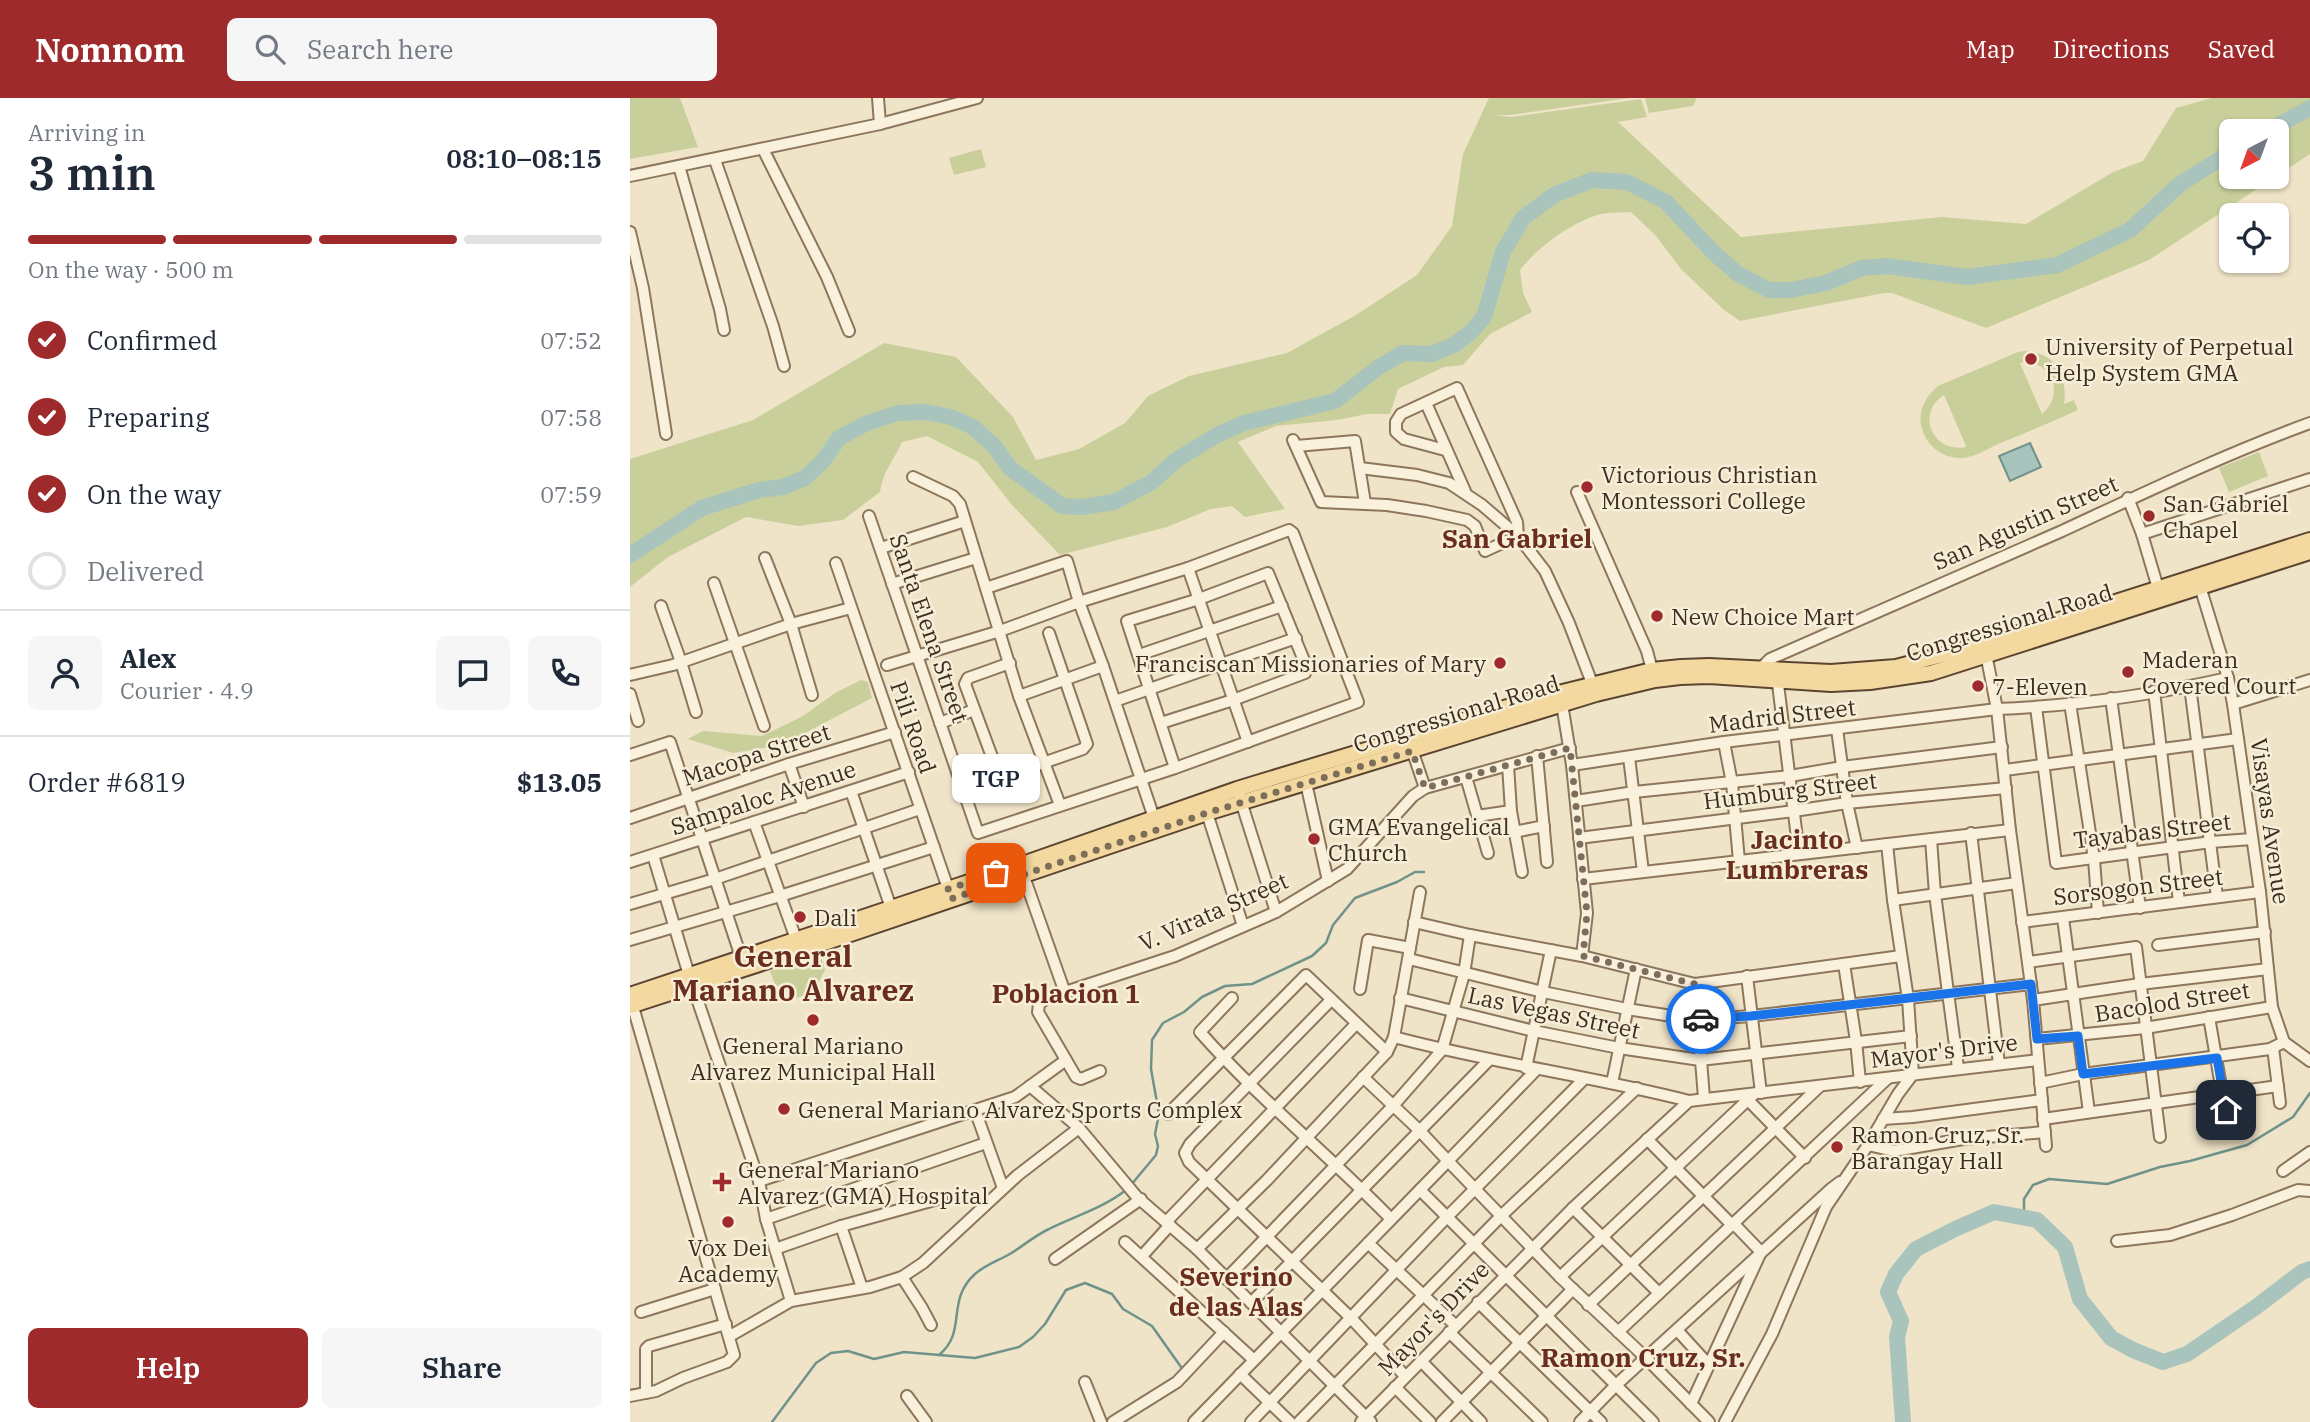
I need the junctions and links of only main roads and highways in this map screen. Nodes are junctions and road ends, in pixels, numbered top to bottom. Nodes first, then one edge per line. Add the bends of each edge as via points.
1 (2310, 540) edge
2 (2310, 552) edge
3 (2198, 582) junction
4 (1986, 649) junction
5 (1777, 675) junction
6 (1595, 689) junction
7 (1409, 743) junction
8 (1239, 796) junction
9 (1156, 825) junction
10 (950, 894) junction
11 (859, 924) junction
12 (743, 963) junction
13 (631, 1000) edge

1 - 3 main road, Congressional Road
2 - 3 main road, Congressional Road
3 - 4 main road, Congressional Road
3 - 4 main road, Congressional Road via 2158,588
4 - 5 main road, Congressional Road via 1931,673 1899,679 1831,684
5 - 6 main road, Congressional Road via 1680,677
5 - 6 main road, Congressional Road via 1761,667 1652,670
6 - 7 main road, Congressional Road
7 - 8 main road, Congressional Road
7 - 8 main road, Congressional Road via 1306,783
8 - 9 main road, Congressional Road
8 - 9 main road, Congressional Road via 1207,813
9 - 10 main road, Congressional Road
10 - 11 main road, Congressional Road
10 - 11 main road, Congressional Road via 891,908
11 - 12 main road, Congressional Road
11 - 12 main road, Congressional Road via 796,939
12 - 13 main road, Congressional Road

